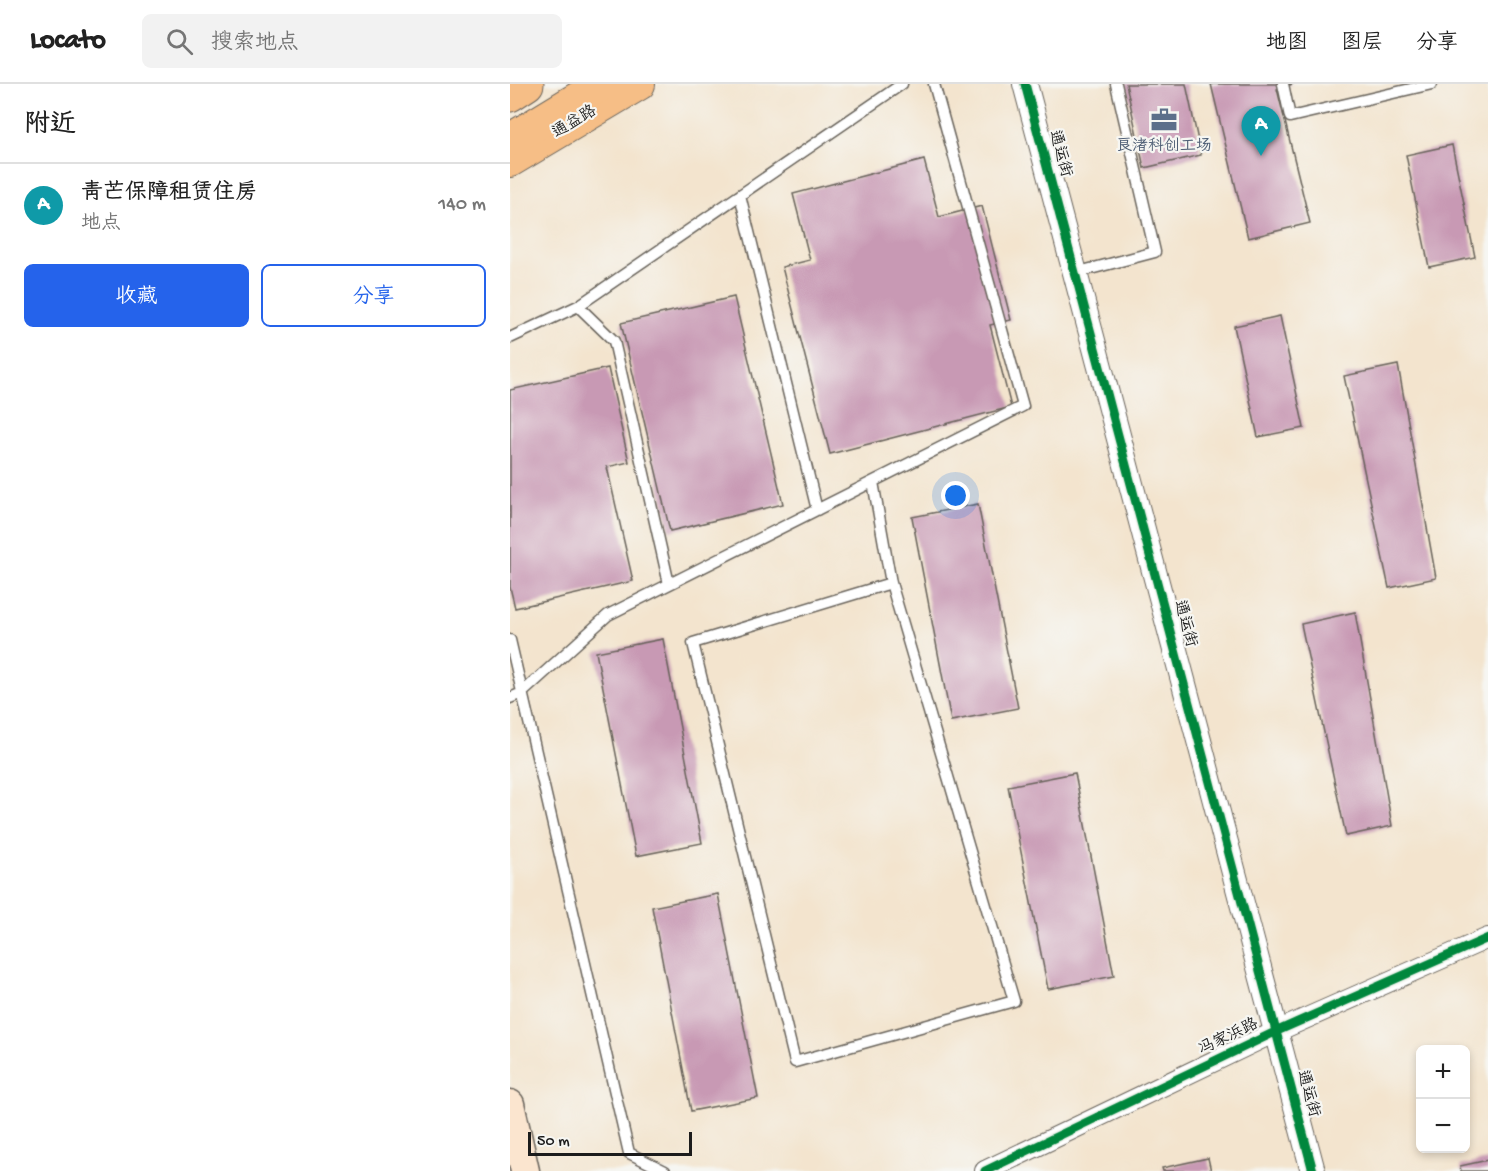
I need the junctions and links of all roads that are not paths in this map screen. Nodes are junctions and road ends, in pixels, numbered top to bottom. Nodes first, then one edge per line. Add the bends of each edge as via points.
1 (527, 84) edge
2 (602, 84) edge
3 (639, 84) edge
4 (902, 84) edge
5 (934, 84) edge
6 (1025, 84) edge
7 (1116, 84) edge
8 (1283, 84) edge
9 (1432, 84) edge
10 (510, 95) edge
11 (510, 140) edge
12 (510, 161) edge
13 (740, 195) junction
14 (1075, 273) junction
15 (578, 306) junction
16 (510, 338) edge
17 (873, 482) junction
18 (817, 510) junction
19 (891, 583) junction
20 (669, 584) junction
21 (510, 640) edge
22 (522, 693) junction
23 (510, 698) edge
24 (1488, 939) edge
25 (1275, 1032) junction
26 (510, 1104) edge
27 (525, 1171) edge
28 (665, 1171) edge
29 (986, 1171) edge
30 (1312, 1171) edge

1 - 10 highway
2 - 11 highway
3 - 12 main road, 通益路
4 - 13 lane
5 - 17 lane via 1023,406
6 - 14 street, 通运街
7 - 14 lane via 1155,252
8 - 9 lane via 1290,117
13 - 15 lane
13 - 18 lane
14 - 25 street, 通运街
15 - 16 lane
15 - 20 lane via 614,341
17 - 18 lane
17 - 19 lane
18 - 20 lane
19 - 19 lane via 693,643 795,1062 1014,1001
20 - 22 lane via 608,615
21 - 22 lane
22 - 23 lane
22 - 28 lane via 629,1153
24 - 25 street, 冯家浜路
25 - 29 street, 冯家浜路
25 - 30 street, 通运街
26 - 27 main road

